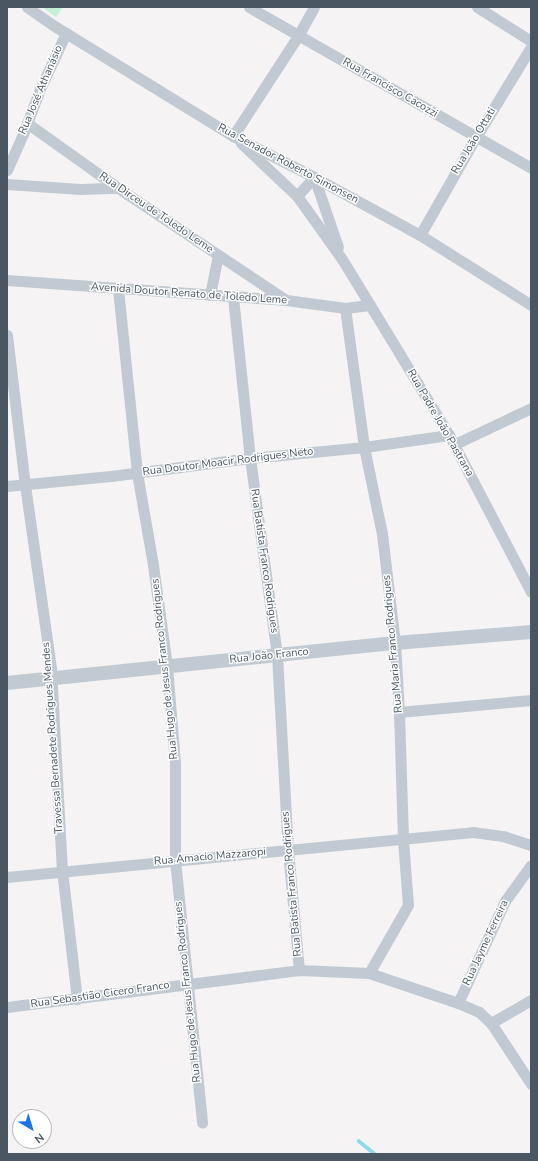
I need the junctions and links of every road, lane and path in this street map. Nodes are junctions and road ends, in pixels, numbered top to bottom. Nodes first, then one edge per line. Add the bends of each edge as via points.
1 (28, 7) edge
2 (249, 7) edge
3 (314, 7) edge
4 (477, 7) edge
5 (66, 33) junction
6 (298, 36) junction
7 (531, 41) edge
8 (531, 47) edge
9 (27, 123) junction
10 (233, 136) junction
11 (476, 137) junction
12 (531, 168) edge
13 (7, 170) edge
14 (314, 177) junction
15 (7, 184) edge
16 (118, 188) junction
17 (297, 196) junction
18 (420, 235) junction
19 (218, 255) junction
20 (342, 259) junction
21 (7, 280) edge
22 (118, 288) junction
23 (210, 295) junction
24 (233, 296) junction
25 (286, 300) junction
26 (370, 305) junction
27 (531, 305) edge
28 (345, 308) junction
29 (7, 335) edge
30 (531, 408) edge
31 (452, 440) junction
32 (364, 447) junction
33 (250, 458) junction
34 (137, 473) junction
35 (25, 485) junction
36 (7, 486) edge
37 (531, 592) edge
38 (531, 632) edge
39 (395, 643) junction
40 (277, 655) junction
41 (167, 666) junction
42 (51, 680) junction
43 (7, 683) edge
44 (531, 700) edge
45 (399, 712) junction
46 (403, 840) junction
47 (531, 845) edge
48 (288, 850) junction
49 (174, 860) junction
50 (531, 865) edge
51 (62, 870) junction
52 (7, 877) edge
53 (300, 970) junction
54 (369, 973) junction
55 (187, 984) junction
56 (77, 999) junction
57 (531, 1000) edge
58 (458, 1003) junction
59 (7, 1007) edge
60 (491, 1023) junction
61 (531, 1084) edge
62 (202, 1123) dead end

1 - 5 street, Rua Senador Roberto Simonsen
2 - 6 street, Rua Francisco Cacozzi
3 - 6 street
4 - 7 street
5 - 9 street, Rua José Athanásio
5 - 10 street, Rua Senador Roberto Simonsen
6 - 10 street
6 - 11 street, Rua Francisco Cacozzi
8 - 11 street, Rua João Ottati
9 - 13 street, Rua José Athanásio
9 - 16 street, Rua Dirceu de Toledo Leme
10 - 14 street, Rua Senador Roberto Simonsen
10 - 17 street, Rua Padre João Pastrana
11 - 12 street, Rua Francisco Cacozzi
11 - 18 street, Rua João Ottati
14 - 17 street
14 - 18 street, Rua Senador Roberto Simonsen
14 - 20 street, Rua Padre João Pastrana
15 - 16 street via 80,189
16 - 19 street, Rua Dirceu de Toledo Leme
17 - 20 street, Rua Padre João Pastrana
18 - 27 street, Rua Senador Roberto Simonsen
19 - 23 street
19 - 25 street, Rua Dirceu de Toledo Leme
20 - 26 street, Rua Padre João Pastrana
21 - 22 street, Avenida Doutor Renato de Toledo Leme
22 - 23 street, Avenida Doutor Renato de Toledo Leme
22 - 34 street, Rua Hugo de Jesus Franco Rodrigues
23 - 24 street, Avenida Doutor Renato de Toledo Leme
24 - 25 street, Avenida Doutor Renato de Toledo Leme
24 - 33 street, Rua Batista Franco Rodrigues
25 - 28 street, Avenida Doutor Renato de Toledo Leme
26 - 28 street, Avenida Doutor Renato de Toledo Leme
26 - 31 street, Rua Padre João Pastrana
28 - 32 street, Rua Maria Franco Rodrigues
29 - 35 street, Travessa Bernadete Rodrigues Mendes
30 - 31 street, Rua Doutor Moacir Rodrigues Neto
31 - 32 street, Rua Doutor Moacir Rodrigues Neto
31 - 37 street, Rua Padre João Pastrana
32 - 33 street, Rua Doutor Moacir Rodrigues Neto
32 - 39 street, Rua Maria Franco Rodrigues via 382,534
33 - 34 street, Rua Doutor Moacir Rodrigues Neto
33 - 40 street, Rua Batista Franco Rodrigues
34 - 35 street, Rua Doutor Moacir Rodrigues Neto
34 - 41 street, Rua Hugo de Jesus Franco Rodrigues
35 - 36 street, Rua Doutor Moacir Rodrigues Neto
35 - 42 street, Travessa Bernadete Rodrigues Mendes
38 - 39 street, Rua João Franco
39 - 40 street, Rua João Franco
39 - 45 street, Rua Maria Franco Rodrigues
40 - 41 street, Rua João Franco
40 - 48 street, Rua Batista Franco Rodrigues
41 - 42 street, Rua João Franco
41 - 49 street, Rua Hugo de Jesus Franco Rodrigues via 175,763
42 - 43 street, Rua João Franco
42 - 51 street, Travessa Bernadete Rodrigues Mendes
44 - 45 street
45 - 46 street, Rua Maria Franco Rodrigues
46 - 47 street, Rua Amacio Mazzaropi via 473,832 503,836
46 - 48 street, Rua Amacio Mazzaropi
46 - 54 street, Rua Maria Franco Rodrigues via 408,905
48 - 49 street, Rua Amacio Mazzaropi
48 - 53 street, Rua Batista Franco Rodrigues
49 - 51 street, Rua Amacio Mazzaropi
49 - 55 street, Rua Hugo de Jesus Franco Rodrigues
50 - 58 street, Rua Jayme Ferreira via 504,901
51 - 52 street, Rua Amacio Mazzaropi
51 - 56 street, Travessa Bernadete Rodrigues Mendes
53 - 54 street, Rua Sebastião Cicero Franco
53 - 55 street, Rua Sebastião Cicero Franco
54 - 58 street, Rua Sebastião Cicero Franco
55 - 56 street, Rua Sebastião Cicero Franco
55 - 62 street, Rua Hugo de Jesus Franco Rodrigues
56 - 59 street, Rua Sebastião Cicero Franco
57 - 60 street
58 - 60 street, Rua Sebastião Cicero Franco via 479,1012
60 - 61 street, Rua Sebastião Cicero Franco

